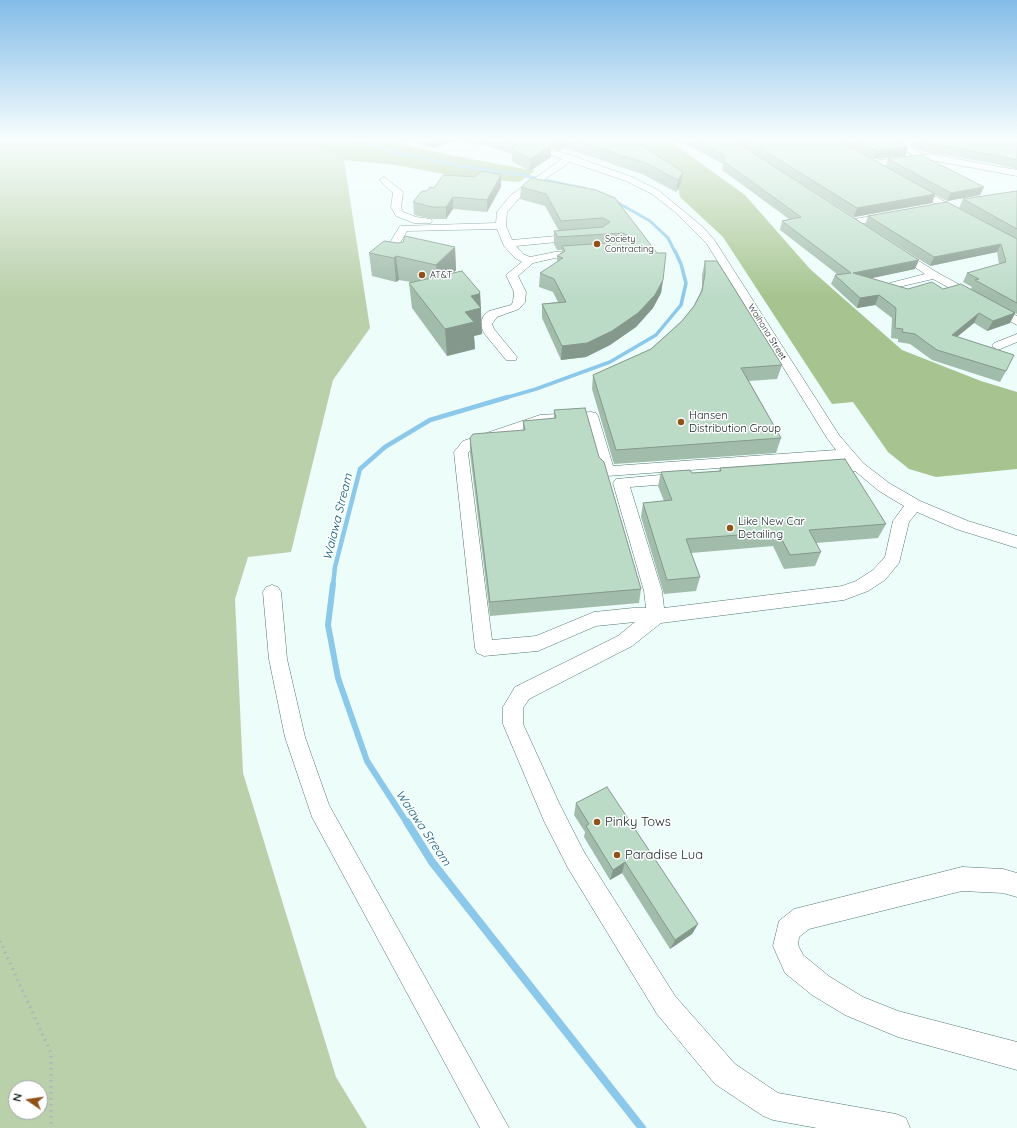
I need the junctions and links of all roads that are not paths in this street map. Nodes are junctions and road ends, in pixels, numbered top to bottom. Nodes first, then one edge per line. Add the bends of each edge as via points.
1 (396, 191) edge
2 (522, 191) edge
3 (652, 191) edge
4 (918, 191) edge
5 (962, 202) edge
6 (945, 206) junction
7 (927, 209) edge
8 (896, 214) edge
9 (969, 219) edge
10 (501, 222) junction
11 (865, 230) edge
12 (586, 236) edge
13 (508, 244) junction
14 (887, 244) edge
15 (592, 252) edge
16 (529, 261) junction
17 (400, 262) edge
18 (934, 275) junction
19 (894, 285) edge
20 (1017, 321) edge
21 (1017, 338) edge
22 (998, 346) dead end
23 (511, 357) dead end
24 (846, 454) junction
25 (858, 466) junction
26 (914, 505) junction
27 (1017, 542) edge
28 (272, 592) dead end
29 (656, 616) junction
30 (1017, 885) edge
31 (1017, 1056) edge
32 (495, 1128) edge
33 (896, 1128) edge

1 - 10 street via 396,211 414,220 447,221 460,218
2 - 10 street via 502,212
3 - 24 street, Waihona Street via 700,230 711,243
4 - 6 street
5 - 6 street
6 - 7 street
6 - 9 street
8 - 11 street via 850,220
10 - 13 street
10 - 17 street via 404,228 385,259
12 - 13 street
13 - 16 street via 519,256
14 - 18 street
15 - 16 street via 555,255
16 - 23 street via 512,274 520,292 520,302 515,307 493,314 486,324 488,330
18 - 19 street
18 - 20 street
21 - 22 street
24 - 25 street, Waihona Street
24 - 29 street via 607,471 591,416 540,419 468,444 461,452 484,648 538,643 594,620 633,615
25 - 26 street, Waihona Street via 884,487
25 - 29 street via 621,483 653,591
26 - 27 street, Waihona Street via 962,525
26 - 29 street via 902,521 892,558 880,575 862,586 844,593
28 - 32 street via 278,659 295,737 320,810
29 - 33 street via 625,641 522,693 512,707 513,724 552,813 576,860 666,1005 725,1074 773,1106
30 - 31 street via 1002,881 962,879 803,918 788,930 785,946 794,964 821,986 854,1006 898,1024

